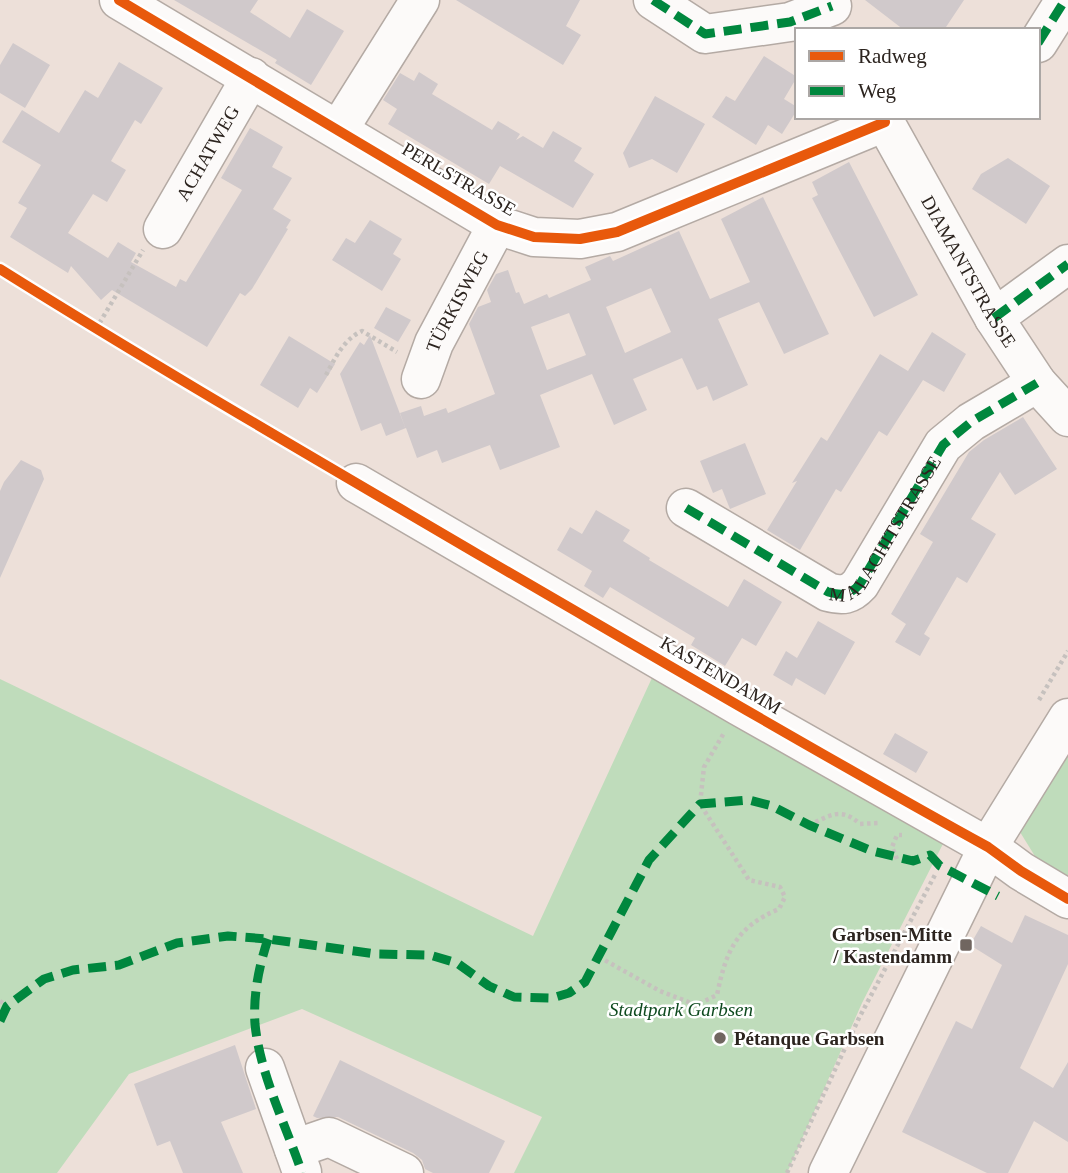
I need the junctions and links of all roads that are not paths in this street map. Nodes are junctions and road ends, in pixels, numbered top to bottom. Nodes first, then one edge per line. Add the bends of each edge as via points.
1 (119, 0) edge
2 (420, 0) edge
3 (653, 0) edge
4 (1065, 0) edge
5 (835, 12) edge
6 (1040, 40) edge
7 (251, 78) junction
8 (884, 120) edge
9 (339, 129) junction
10 (498, 225) junction
11 (163, 229) road end
12 (1068, 264) edge
13 (994, 318) junction
14 (423, 374) road end
15 (1037, 383) junction
16 (1068, 417) edge
17 (356, 483) dead end
18 (685, 508) dead end
19 (1068, 718) edge
20 (974, 839) junction
21 (1068, 899) edge
22 (265, 1069) dead end
23 (298, 1161) edge
24 (843, 1167) edge
25 (404, 1173) edge

1 - 7 street, PERLSTRASSE
2 - 9 street
3 - 5 street via 705,34
4 - 6 street
7 - 9 street, PERLSTRASSE
7 - 11 street, ACHATWEG
8 - 10 street, PERLSTRASSE via 617,232 580,239 534,237
8 - 13 street, DIAMANTSTRASSE
9 - 10 street, PERLSTRASSE
10 - 14 street, TÜRKISWEG
12 - 13 street
13 - 15 street, DIAMANTSTRASSE
15 - 16 street, DIAMANTSTRASSE
15 - 18 street, MALACHITSTRASSE via 943,444 852,593 828,592
17 - 20 street, KASTENDAMM
19 - 20 street
20 - 21 street, KASTENDAMM
20 - 24 street
22 - 23 street
23 - 25 street via 329,1137

